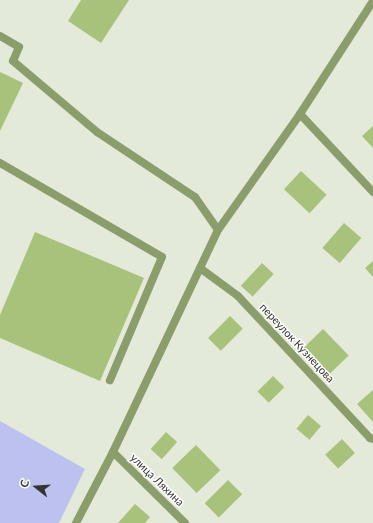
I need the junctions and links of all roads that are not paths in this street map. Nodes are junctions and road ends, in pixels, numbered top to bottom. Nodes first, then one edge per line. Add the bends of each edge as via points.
1 (373, 1) edge
2 (0, 36) edge
3 (300, 114) junction
4 (0, 163) edge
5 (373, 192) edge
6 (218, 230) junction
7 (200, 268) junction
8 (110, 380) dead end
9 (373, 439) edge
10 (113, 452) junction
11 (76, 523) edge
12 (185, 523) edge

1 - 3 street
2 - 6 street via 19,47 13,61 97,132 195,197
3 - 5 street
3 - 6 street
4 - 8 street via 162,257
6 - 7 street
7 - 9 street, переулок Кузнецова via 238,296
7 - 10 street
10 - 11 street
10 - 12 street, улица Ляхина

